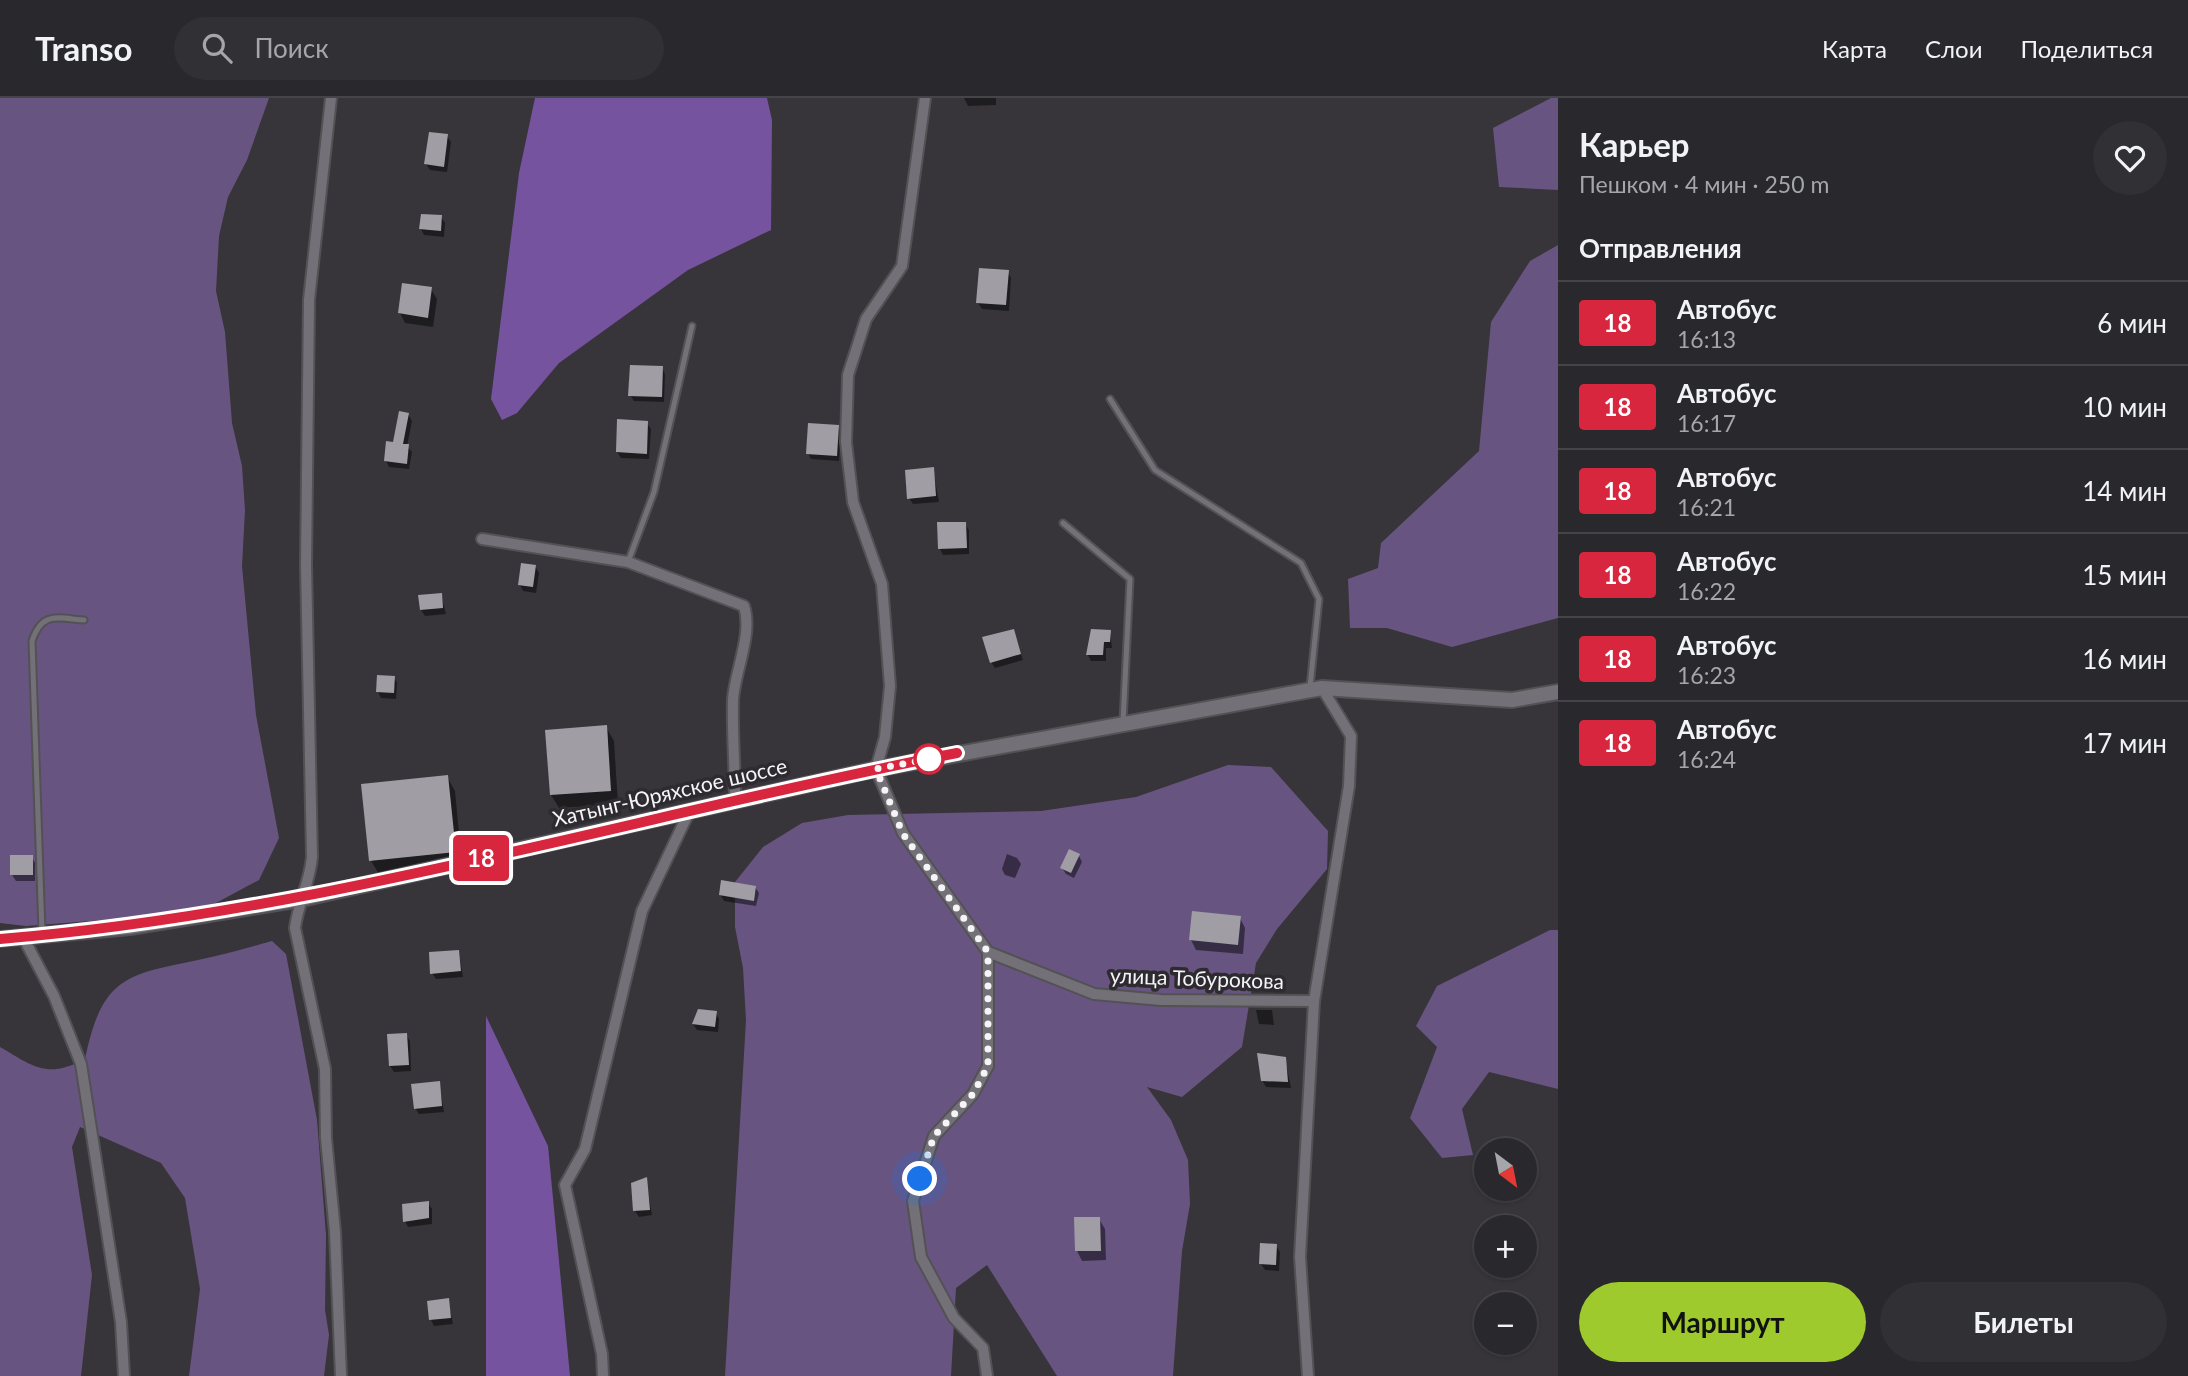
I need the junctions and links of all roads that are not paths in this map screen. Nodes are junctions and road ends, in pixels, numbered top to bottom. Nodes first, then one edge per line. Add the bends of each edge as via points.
1 (331, 98) edge
2 (925, 98) edge
3 (692, 326) dead end
4 (1110, 398) dead end
5 (1063, 523) dead end
6 (482, 539) dead end
7 (628, 562) junction
8 (85, 620) dead end
9 (1316, 689) junction
10 (1558, 692) edge
11 (1123, 722) junction
12 (876, 769) junction
13 (735, 799) junction
14 (690, 810) junction
15 (301, 899) junction
16 (42, 935) junction
17 (23, 937) junction
18 (0, 939) edge
19 (988, 952) junction
20 (1314, 1001) junction
21 (124, 1376) edge
22 (341, 1376) edge
23 (603, 1376) edge
24 (987, 1376) edge
25 (1308, 1376) edge

1 - 15 street via 309,300 306,565 312,857 310,879
2 - 12 street via 902,266 866,319 848,375 846,442 853,502 882,584 890,686 885,737
3 - 7 lane via 654,492
4 - 9 lane via 1155,470 1301,563 1319,599
5 - 11 lane via 1130,579
6 - 7 street
7 - 13 street via 744,606 733,698
8 - 16 lane via 49,618 37,625 32,641
9 - 10 street, Хатынг-Юряхское шоссе via 1512,700
9 - 11 street, Хатынг-Юряхское шоссе
9 - 20 street via 1351,736 1349,786
11 - 12 street, Хатынг-Юряхское шоссе
12 - 13 street, Хатынг-Юряхское шоссе
12 - 19 street via 903,834
13 - 14 street, Хатынг-Юряхское шоссе
14 - 15 street, Хатынг-Юряхское шоссе
14 - 23 street via 642,911 585,1149 565,1185
15 - 16 street, Хатынг-Юряхское шоссе via 130,927
15 - 22 street via 295,928 325,1069
16 - 17 street, Хатынг-Юряхское шоссе
17 - 18 street, Хатынг-Юряхское шоссе
17 - 21 street via 73,1037 81,1064 121,1322
19 - 20 street, улица Тобурокова via 1094,994 1161,1000
19 - 24 street via 988,1066 973,1094 934,1136 913,1201 921,1257 954,1318 983,1348
20 - 25 street via 1300,1257

